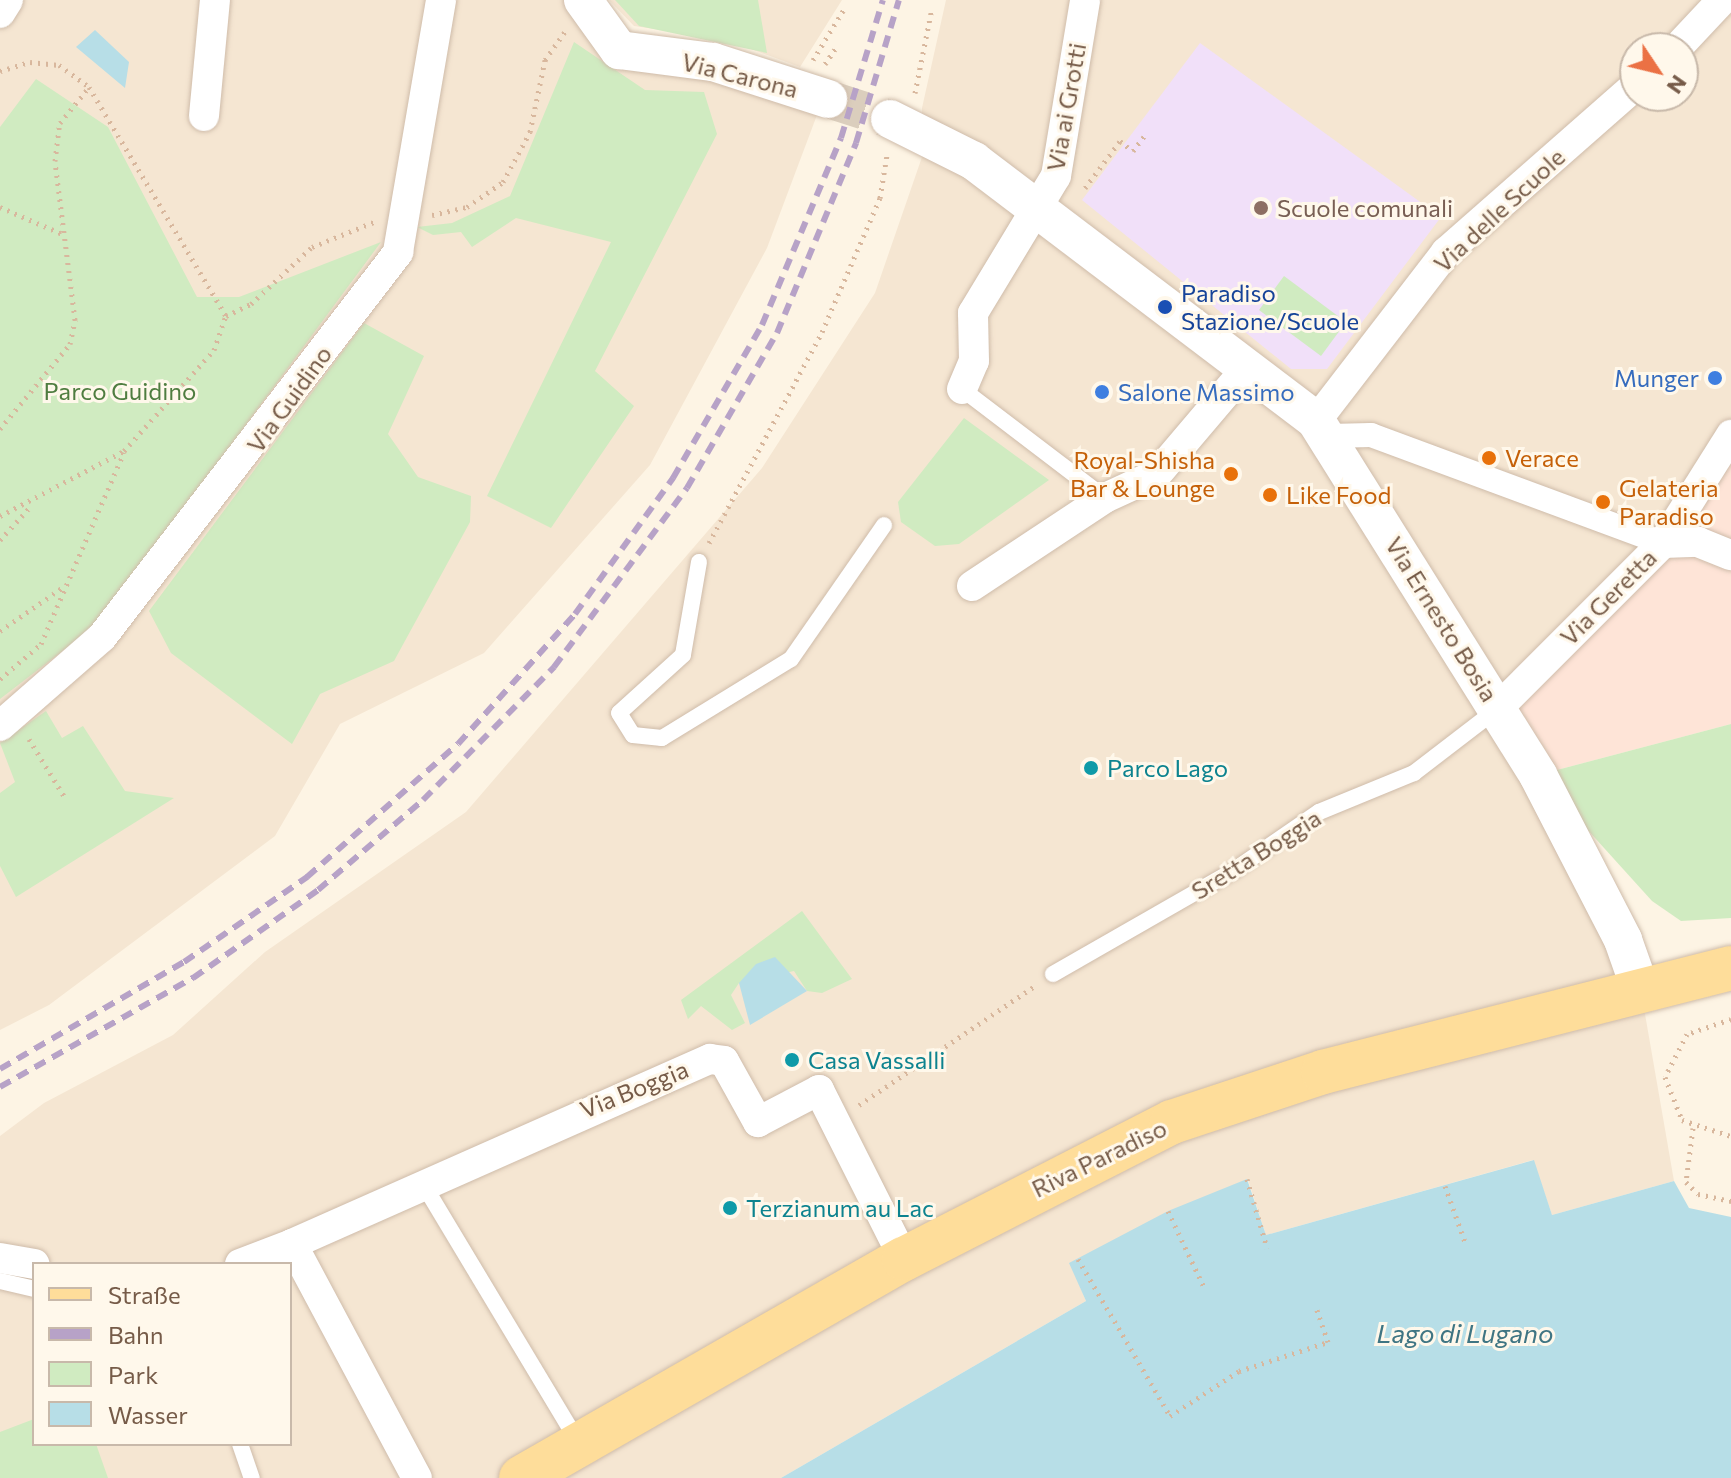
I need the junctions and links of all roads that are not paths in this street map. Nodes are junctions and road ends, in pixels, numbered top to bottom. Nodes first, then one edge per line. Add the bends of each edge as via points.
1 (8, 0) edge
2 (215, 0) edge
3 (441, 0) edge
4 (583, 0) edge
5 (1085, 0) edge
6 (1722, 0) edge
7 (0, 13) edge
8 (1692, 32) edge
9 (828, 99) tunnel mouth
10 (1619, 100) edge
11 (901, 112) tunnel mouth
12 (204, 116) dead end
13 (1046, 218) junction
14 (1247, 368) junction
15 (962, 389) joint
16 (1323, 428) junction
17 (1731, 435) edge
18 (1105, 498) junction
19 (884, 525) dead end
20 (1663, 543) junction
21 (1731, 555) edge
22 (699, 562) road end
23 (972, 586) dead end
24 (1498, 708) junction
25 (8, 722) edge
26 (1731, 968) edge
27 (1053, 974) road end
28 (1641, 991) junction
29 (422, 1182) junction
30 (292, 1244) junction
31 (0, 1258) edge
32 (904, 1259) junction
33 (245, 1262) edge
34 (32, 1264) edge
35 (0, 1281) edge
36 (32, 1289) edge
37 (580, 1444) junction
38 (241, 1446) edge
39 (252, 1478) edge
40 (417, 1478) edge
41 (521, 1478) edge

1 - 7 street
2 - 12 street
3 - 25 street, Via Guidino via 408,221 398,252 239,466 102,637
4 - 9 street, Via Carona via 619,50 713,62
5 - 13 street, Via ai Grotti
6 - 8 street
10 - 16 street, Via delle Scuole via 1446,252
11 - 13 street, Via Ernesto Bosia
13 - 14 street, Via Ernesto Bosia
13 - 15 street, Via ai Grotti via 973,313 974,361
14 - 16 street, Via Ernesto Bosia
14 - 18 street via 1157,474
15 - 18 lane
16 - 20 street via 1371,435
16 - 24 street, Via Ernesto Bosia
17 - 20 street, Via Geretta
18 - 23 street
19 - 22 lane via 791,659 662,738 633,735 619,713 683,655
20 - 21 street via 1698,542
20 - 24 street, Via Geretta
24 - 27 lane, Sretta Boggia via 1414,773 1319,812 1233,871
24 - 28 street, Via Ernesto Bosia via 1623,940
26 - 28 main road, Riva Paradiso
28 - 32 main road, Riva Paradiso via 1215,1106 1109,1149
29 - 30 street, Via Boggia
29 - 32 street, Via Boggia via 710,1059 724,1061 758,1122 819,1090
29 - 37 lane
30 - 33 street, Via Boggia
30 - 40 street
31 - 34 street
32 - 37 main road, Riva Paradiso
35 - 36 lane
37 - 41 main road, Riva Paradiso
38 - 39 lane

